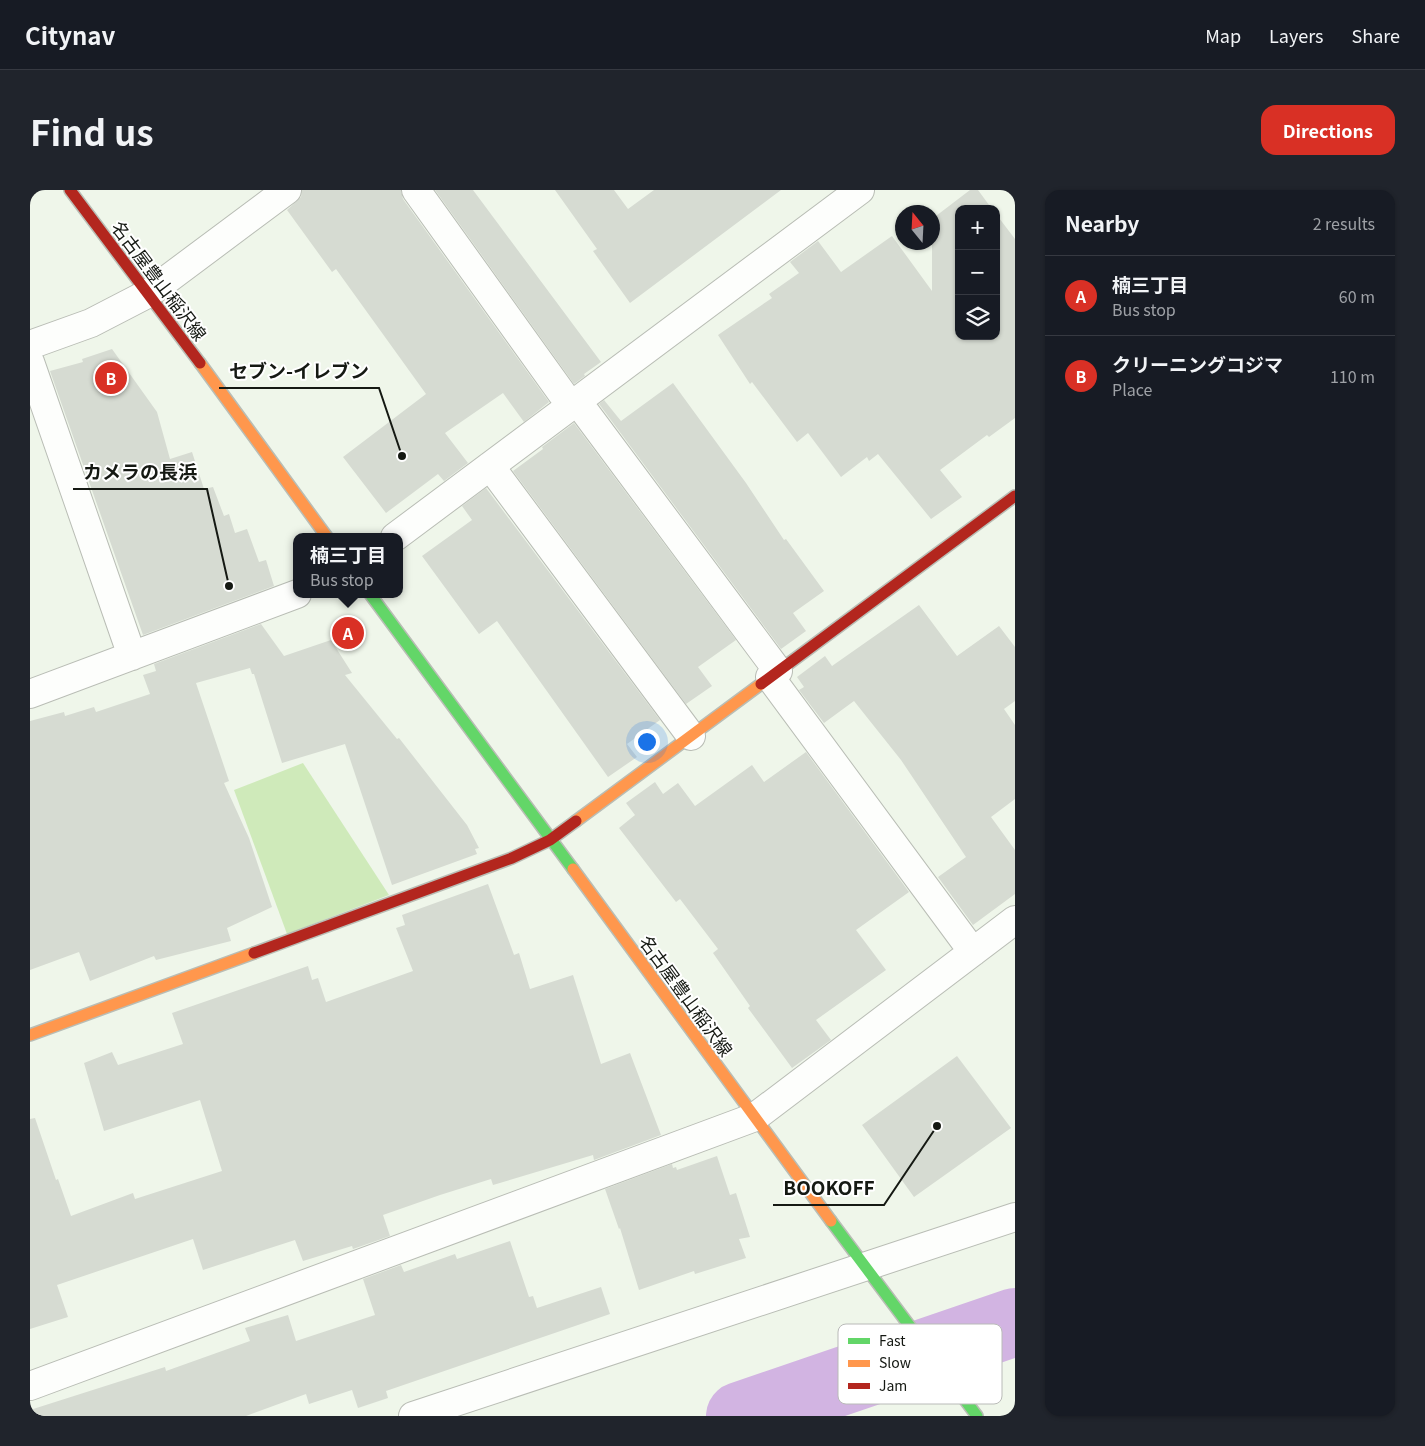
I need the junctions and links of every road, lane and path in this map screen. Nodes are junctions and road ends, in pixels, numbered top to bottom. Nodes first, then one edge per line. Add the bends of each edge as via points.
1 (70, 190) edge
2 (416, 190) edge
3 (860, 190) edge
4 (283, 191) edge
5 (149, 293) junction
6 (30, 345) edge
7 (30, 362) edge
8 (574, 404) junction
9 (490, 466) junction
10 (1015, 496) edge
11 (325, 533) edge
12 (400, 533) edge
13 (293, 596) edge
14 (373, 598) edge
15 (132, 656) junction
16 (774, 674) junction
17 (30, 694) edge
18 (690, 736) junction
19 (550, 840) junction
20 (1015, 920) edge
21 (973, 952) junction
22 (30, 1035) edge
23 (755, 1117) junction
24 (1015, 1217) edge
25 (868, 1271) junction
26 (908, 1324) edge
27 (30, 1386) edge
28 (413, 1416) edge

1 - 5 main road, 名古屋豊山稲沢線
2 - 8 street
3 - 8 street
4 - 5 street
5 - 6 street via 91,323
5 - 11 main road, 名古屋豊山稲沢線
7 - 15 street
8 - 9 street
8 - 16 street
9 - 12 street
9 - 18 street
10 - 16 main road
13 - 15 street
14 - 19 main road, 名古屋豊山稲沢線
15 - 17 street
16 - 18 main road
16 - 21 street
18 - 19 main road
19 - 22 main road via 502,861
19 - 23 main road, 名古屋豊山稲沢線
20 - 21 street
21 - 23 street
23 - 25 main road, 名古屋豊山稲沢線
23 - 27 street
24 - 25 street
25 - 26 main road, 名古屋豊山稲沢線
25 - 28 street

